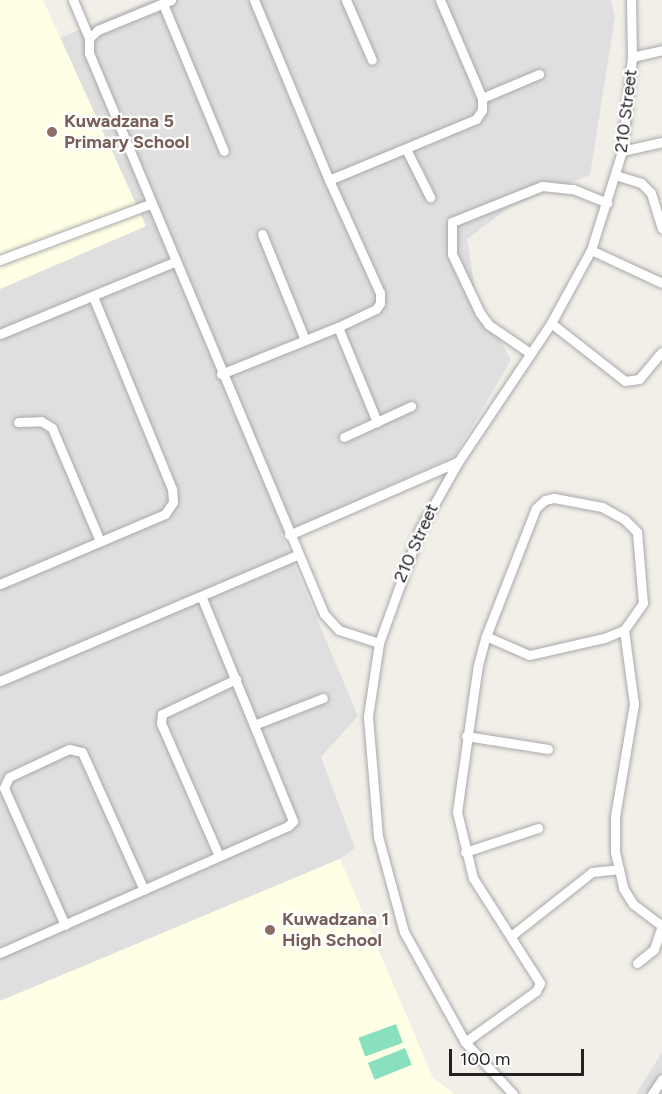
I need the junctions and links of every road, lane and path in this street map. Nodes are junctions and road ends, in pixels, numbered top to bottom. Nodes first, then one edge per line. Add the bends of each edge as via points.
1 (73, 0) edge
2 (254, 0) edge
3 (346, 0) edge
4 (440, 0) edge
5 (631, 0) edge
6 (167, 2) edge
7 (89, 38) junction
8 (662, 50) edge
9 (632, 57) junction
10 (372, 60) dead end
11 (539, 74) dead end
12 (482, 98) junction
13 (662, 142) edge
14 (406, 149) junction
15 (622, 151) junction
16 (224, 152) dead end
17 (615, 175) junction
18 (329, 180) junction
19 (430, 197) dead end
20 (607, 203) junction
21 (150, 204) junction
22 (662, 228) edge
23 (262, 234) dead end
24 (591, 250) junction
25 (0, 260) edge
26 (174, 262) junction
27 (662, 283) edge
28 (93, 296) junction
29 (551, 323) junction
30 (338, 327) junction
31 (0, 334) edge
32 (305, 340) junction
33 (662, 352) edge
34 (530, 353) junction
35 (221, 374) junction
36 (411, 406) dead end
37 (18, 422) dead end
38 (377, 422) junction
39 (344, 436) dead end
40 (458, 462) junction
41 (289, 535) junction
42 (100, 541) junction
43 (297, 555) junction
44 (0, 584) edge
45 (202, 598) junction
46 (624, 630) junction
47 (486, 636) junction
48 (379, 643) junction
49 (236, 679) junction
50 (0, 681) edge
51 (323, 698) dead end
52 (254, 725) junction
53 (466, 736) junction
54 (548, 749) dead end
55 (538, 828) dead end
56 (465, 852) junction
57 (219, 856) junction
58 (619, 869) junction
59 (144, 890) junction
60 (65, 925) junction
61 (662, 926) edge
62 (511, 936) junction
63 (0, 952) edge
64 (637, 963) dead end
65 (465, 1042) junction
66 (662, 1079) edge
67 (513, 1094) edge
68 (652, 1094) edge

1 - 7 street
2 - 18 street
3 - 10 street
4 - 12 street
5 - 9 street, 210 Street
6 - 7 street via 98,30
6 - 16 street
7 - 21 street via 89,53 102,91
8 - 9 street
9 - 15 street, 210 Street
11 - 12 street
12 - 14 street via 482,110 476,119
13 - 15 street
14 - 18 street
14 - 19 street
15 - 17 street, 210 Street
17 - 20 street, 210 Street
17 - 22 street via 641,183 651,193
18 - 30 street via 380,293 376,309
20 - 24 street, 210 Street
20 - 34 street via 573,189 542,186 452,222 452,254 480,313 489,325
21 - 25 street
21 - 26 street
23 - 32 street
24 - 27 street
24 - 29 street, 210 Street
26 - 28 street
26 - 35 street
28 - 31 street
28 - 42 street via 172,489 173,502 165,514
29 - 33 street via 625,381 639,379
29 - 34 street, 210 Street
30 - 32 street
30 - 38 street
32 - 35 street
34 - 40 street, 210 Street
35 - 41 street
36 - 38 street
37 - 42 street via 41,422 52,429
38 - 39 street
40 - 41 street
40 - 48 street, 210 Street via 411,548
41 - 43 street
42 - 44 street
43 - 45 street
43 - 48 street via 331,624
45 - 49 street
45 - 50 street
46 - 47 street via 529,655
46 - 47 street via 643,603 637,532 602,507 554,498 536,508
46 - 58 street via 634,704 615,816
47 - 53 street
48 - 65 street, 210 Street via 368,716 378,836 404,932
49 - 52 street
49 - 57 street via 162,714 161,723
51 - 52 street
52 - 57 street via 293,821
53 - 54 street
53 - 56 street via 456,812
55 - 56 street
56 - 62 street via 473,878
57 - 59 street
58 - 61 street via 623,888 633,904
58 - 62 street via 592,872
59 - 60 street
59 - 60 street via 82,752 69,749 9,777 4,788
60 - 63 street
61 - 64 street via 654,949
62 - 65 street via 540,983 536,991
65 - 67 street, 210 Street
66 - 68 street

